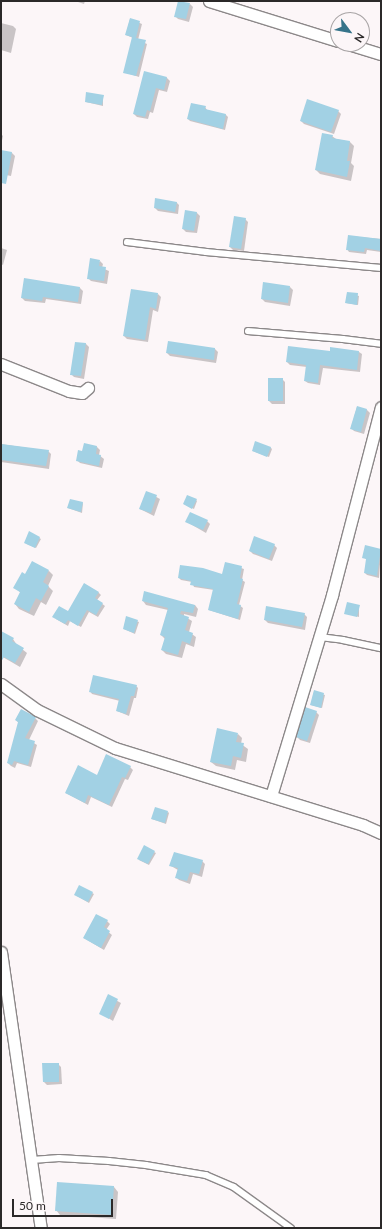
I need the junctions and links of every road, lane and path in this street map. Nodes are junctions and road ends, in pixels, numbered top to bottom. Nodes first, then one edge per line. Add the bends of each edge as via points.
1 (209, 1) edge
2 (330, 39) edge
3 (370, 51) edge
4 (381, 54) edge
5 (127, 242) dead end
6 (381, 268) edge
7 (248, 331) dead end
8 (381, 344) edge
9 (1, 364) edge
10 (88, 388) dead end
11 (381, 407) edge
12 (379, 420) edge
13 (320, 637) junction
14 (381, 648) edge
15 (1, 684) edge
16 (271, 796) junction
17 (381, 833) edge
18 (1, 952) edge
19 (32, 1160) junction
20 (41, 1228) edge
21 (291, 1228) edge

1 - 2 street
3 - 4 street
5 - 6 lane
7 - 8 lane
9 - 10 street via 69,391 82,393
11 - 12 street
12 - 13 street
13 - 14 lane
13 - 16 street
15 - 16 street via 37,710 115,748
16 - 17 street
18 - 19 street
19 - 20 street
19 - 21 lane via 59,1158 117,1162 179,1169 206,1175 234,1187

